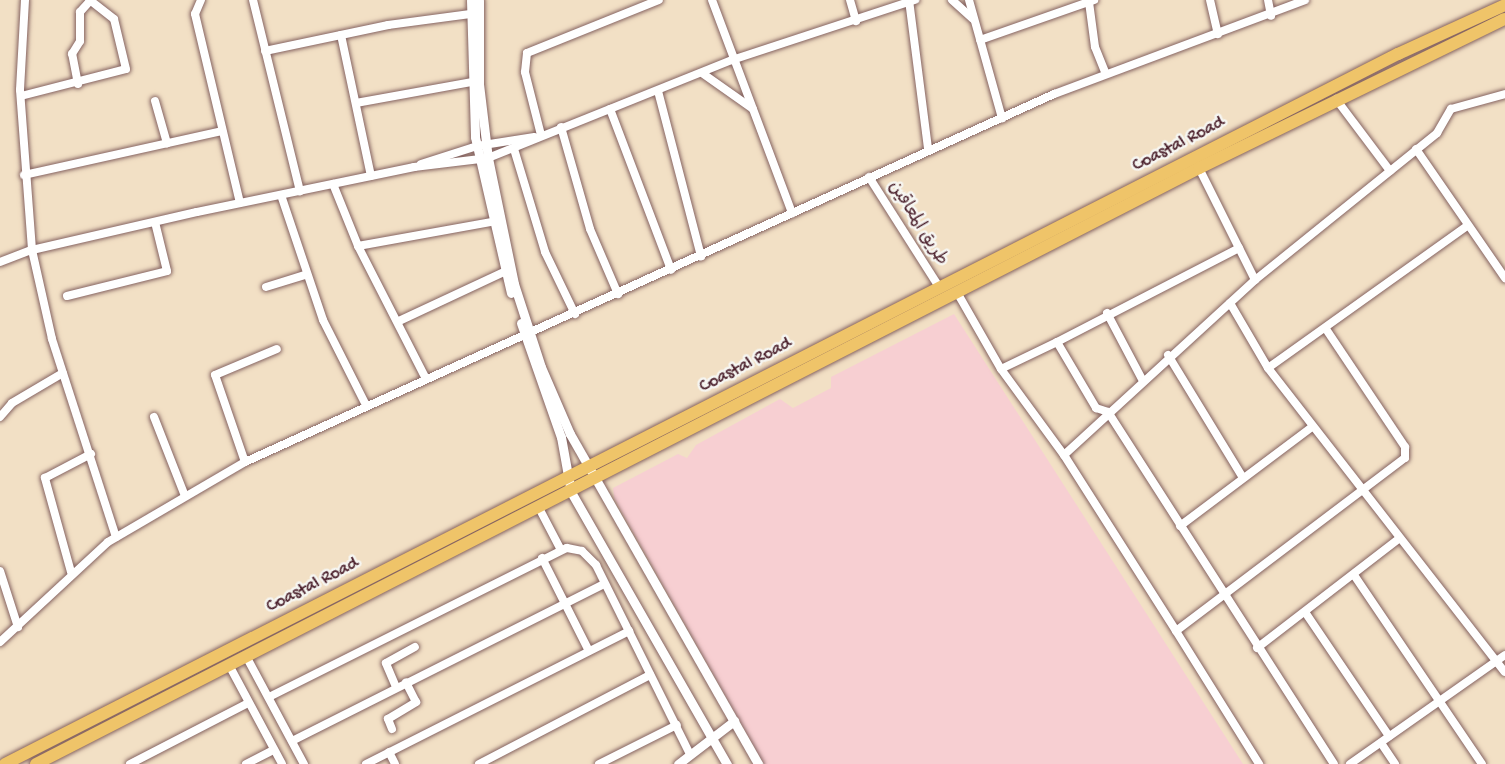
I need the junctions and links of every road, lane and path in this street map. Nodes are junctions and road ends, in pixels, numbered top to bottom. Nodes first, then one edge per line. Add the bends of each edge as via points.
1 (25, 0) edge
2 (201, 0) edge
3 (253, 0) edge
4 (471, 0) edge
5 (479, 0) edge
6 (659, 0) edge
7 (712, 0) edge
8 (850, 0) edge
9 (952, 0) edge
10 (969, 0) edge
11 (1210, 0) edge
12 (1268, 0) edge
13 (1305, 0) edge
14 (90, 1) edge
15 (911, 1) edge
16 (1091, 1) edge
17 (1505, 5) edge
18 (470, 14) junction
19 (1271, 16) junction
20 (1505, 19) edge
21 (974, 20) junction
22 (856, 21) junction
23 (1218, 34) junction
24 (341, 35) junction
25 (980, 39) junction
26 (265, 51) junction
27 (732, 60) junction
28 (702, 73) junction
29 (1106, 74) junction
30 (471, 82) junction
31 (78, 84) junction
32 (658, 91) junction
33 (1505, 94) edge
34 (21, 96) junction
35 (1336, 99) junction
36 (155, 101) dead end
37 (356, 103) junction
38 (610, 109) junction
39 (754, 110) junction
40 (1002, 118) junction
41 (561, 127) junction
42 (222, 131) junction
43 (540, 135) junction
44 (167, 143) junction
45 (481, 146) junction
46 (514, 149) junction
47 (1416, 149) junction
48 (928, 150) junction
49 (483, 158) junction
50 (414, 167) junction
51 (1199, 168) junction
52 (1390, 171) junction
53 (24, 175) junction
54 (371, 176) junction
55 (869, 177) junction
56 (333, 184) junction
57 (300, 191) junction
58 (280, 195) junction
59 (240, 203) junction
60 (792, 213) junction
61 (155, 222) junction
62 (492, 222) junction
63 (1467, 226) junction
64 (358, 246) junction
65 (1239, 248) junction
66 (32, 250) junction
67 (701, 256) junction
68 (0, 262) edge
69 (671, 270) junction
70 (504, 272) junction
71 (304, 275) junction
72 (1505, 278) edge
73 (1255, 280) junction
74 (266, 287) dead end
75 (939, 287) junction
76 (618, 294) junction
77 (958, 294) junction
78 (68, 296) dead end
79 (1230, 303) junction
80 (1107, 313) junction
81 (575, 314) junction
82 (399, 321) junction
83 (1326, 329) junction
84 (528, 335) junction
85 (1057, 342) junction
86 (277, 349) dead end
87 (1168, 355) junction
88 (1268, 368) junction
89 (1001, 369) junction
90 (63, 373) junction
91 (426, 379) junction
92 (1142, 379) junction
93 (366, 405) junction
94 (1108, 412) junction
95 (0, 417) edge
96 (154, 417) dead end
97 (1312, 426) junction
98 (91, 454) junction
99 (1064, 455) junction
100 (245, 462) junction
101 (591, 464) junction
102 (565, 477) junction
103 (598, 478) junction
104 (1243, 478) junction
105 (1359, 489) junction
106 (572, 492) junction
107 (185, 496) junction
108 (539, 508) junction
109 (1180, 526) junction
110 (116, 537) junction
111 (1400, 538) junction
112 (561, 550) junction
113 (542, 558) junction
114 (0, 571) edge
115 (71, 572) junction
116 (1354, 575) junction
117 (604, 584) junction
118 (1224, 597) junction
119 (565, 604) junction
120 (1305, 612) junction
121 (18, 627) junction
122 (629, 631) junction
123 (1176, 631) junction
124 (0, 642) edge
125 (415, 647) dead end
126 (1257, 648) junction
127 (589, 651) junction
128 (1505, 655) edge
129 (246, 656) junction
130 (1495, 659) junction
131 (229, 665) junction
132 (1505, 672) edge
133 (650, 675) junction
134 (406, 682) junction
135 (396, 687) junction
136 (269, 697) junction
137 (1439, 700) junction
138 (248, 704) junction
139 (734, 721) junction
140 (677, 725) junction
141 (392, 729) dead end
142 (711, 736) junction
143 (1389, 736) junction
144 (292, 741) junction
145 (1381, 742) junction
146 (274, 750) junction
147 (389, 752) junction
148 (690, 754) junction
149 (369, 763) edge
150 (5, 764) edge
151 (36, 764) edge
152 (130, 764) edge
153 (246, 764) edge
154 (282, 764) edge
155 (304, 764) edge
156 (395, 764) edge
157 (479, 764) edge
158 (599, 764) edge
159 (678, 764) edge
160 (727, 764) edge
161 (758, 764) edge
162 (1259, 764) edge
163 (1334, 764) edge
164 (1350, 764) edge
165 (1395, 764) edge
166 (1482, 764) edge

1 - 34 street
2 - 42 street via 195,14
3 - 26 street
4 - 18 street
5 - 45 street
6 - 43 street via 527,53 525,72
7 - 27 street
8 - 22 street
9 - 21 street
10 - 21 street
11 - 23 street
12 - 19 street
13 - 19 street
14 - 31 street via 80,12 80,41 72,54
14 - 31 street via 114,19 126,69
15 - 22 street
15 - 48 street
16 - 25 street
16 - 29 street via 1095,47
17 - 75 highway, Coastal Road
18 - 24 street
18 - 30 street
19 - 23 street
20 - 35 highway, Coastal Road
21 - 25 street
22 - 27 street
23 - 29 street
24 - 26 street
24 - 37 street
25 - 40 street
26 - 57 street
27 - 28 street
27 - 39 street
28 - 32 street
28 - 39 street
29 - 40 street
30 - 37 street
30 - 45 street
31 - 34 street
32 - 38 street
32 - 67 street
33 - 47 street via 1451,109 1437,133
34 - 53 street
35 - 51 highway, Coastal Road
35 - 52 street
36 - 44 street
37 - 54 street
38 - 41 street
38 - 69 street
39 - 60 street
40 - 48 street
41 - 43 street
41 - 76 street via 590,229
42 - 44 street
42 - 59 street
43 - 45 street
43 - 46 street
44 - 53 street
45 - 49 street
45 - 50 street
46 - 49 street
46 - 81 street via 545,252
47 - 52 street
47 - 63 street
48 - 55 street
49 - 50 street
49 - 62 street
49 - 84 street
50 - 54 street
51 - 65 street
51 - 77 highway, Coastal Road
52 - 73 street
53 - 66 street
54 - 56 street
55 - 60 street
55 - 75 street, طريق المعاقين
56 - 57 street
56 - 64 street
57 - 58 street
58 - 59 street
58 - 71 street
59 - 61 street
60 - 67 street
61 - 66 street
61 - 78 street via 168,271
62 - 64 street
62 - 70 street
63 - 72 street
63 - 83 street
64 - 82 street
65 - 73 street
65 - 80 street
66 - 68 street
66 - 90 street
67 - 69 street
69 - 76 street
70 - 82 street
70 - 84 street
71 - 74 street
71 - 93 street
73 - 79 street
75 - 101 highway, Coastal Road
76 - 81 street
77 - 89 street
77 - 103 highway, Coastal Road
79 - 87 street
79 - 88 street
80 - 85 street
80 - 92 street
81 - 84 street
82 - 91 street
83 - 88 street
83 - 105 street via 1405,447 1405,458
84 - 91 street
84 - 101 street via 570,434
84 - 102 street via 561,437
85 - 89 street
85 - 94 street via 1096,408
86 - 100 street via 216,375
87 - 92 street
87 - 104 street
88 - 97 street
89 - 99 street
90 - 95 street via 12,403
90 - 98 street
91 - 93 street
92 - 94 street
93 - 100 street
94 - 99 street
94 - 109 street
96 - 107 street
97 - 104 street
97 - 105 street
98 - 110 street
98 - 115 street via 45,478
99 - 123 street
100 - 107 street
101 - 102 highway, Coastal Road
101 - 103 street
102 - 106 street
102 - 150 highway, Coastal Road
103 - 106 highway, Coastal Road
103 - 139 street
104 - 109 street
105 - 111 street
105 - 118 street
106 - 108 highway, Coastal Road
106 - 142 street
107 - 110 street
108 - 112 street
108 - 129 highway, Coastal Road
109 - 118 street
110 - 115 street
111 - 116 street
111 - 130 street
112 - 113 street
112 - 117 street via 582,551
113 - 119 street
113 - 136 street
114 - 121 street
115 - 121 street
116 - 120 street
116 - 137 street
117 - 119 street
117 - 122 street
118 - 123 street
118 - 126 street
119 - 127 street
119 - 134 street
120 - 126 street
120 - 143 street
121 - 124 street
122 - 127 street
122 - 133 street
123 - 162 street
125 - 135 street via 386,663
126 - 163 street
127 - 147 street
128 - 130 street
129 - 131 highway, Coastal Road
129 - 136 street
130 - 132 street
130 - 137 street
131 - 138 street
131 - 151 highway, Coastal Road
133 - 140 street
133 - 157 street
134 - 135 street
134 - 141 street via 416,702 388,719
135 - 144 street
136 - 144 street
137 - 143 street
137 - 166 street
138 - 146 street
138 - 152 street
139 - 142 street
139 - 161 street
140 - 148 street
140 - 158 street
142 - 148 street
142 - 160 street
143 - 145 street
144 - 155 street
145 - 164 street
145 - 165 street
146 - 153 street
146 - 154 street
147 - 149 street
147 - 156 street
148 - 159 street

